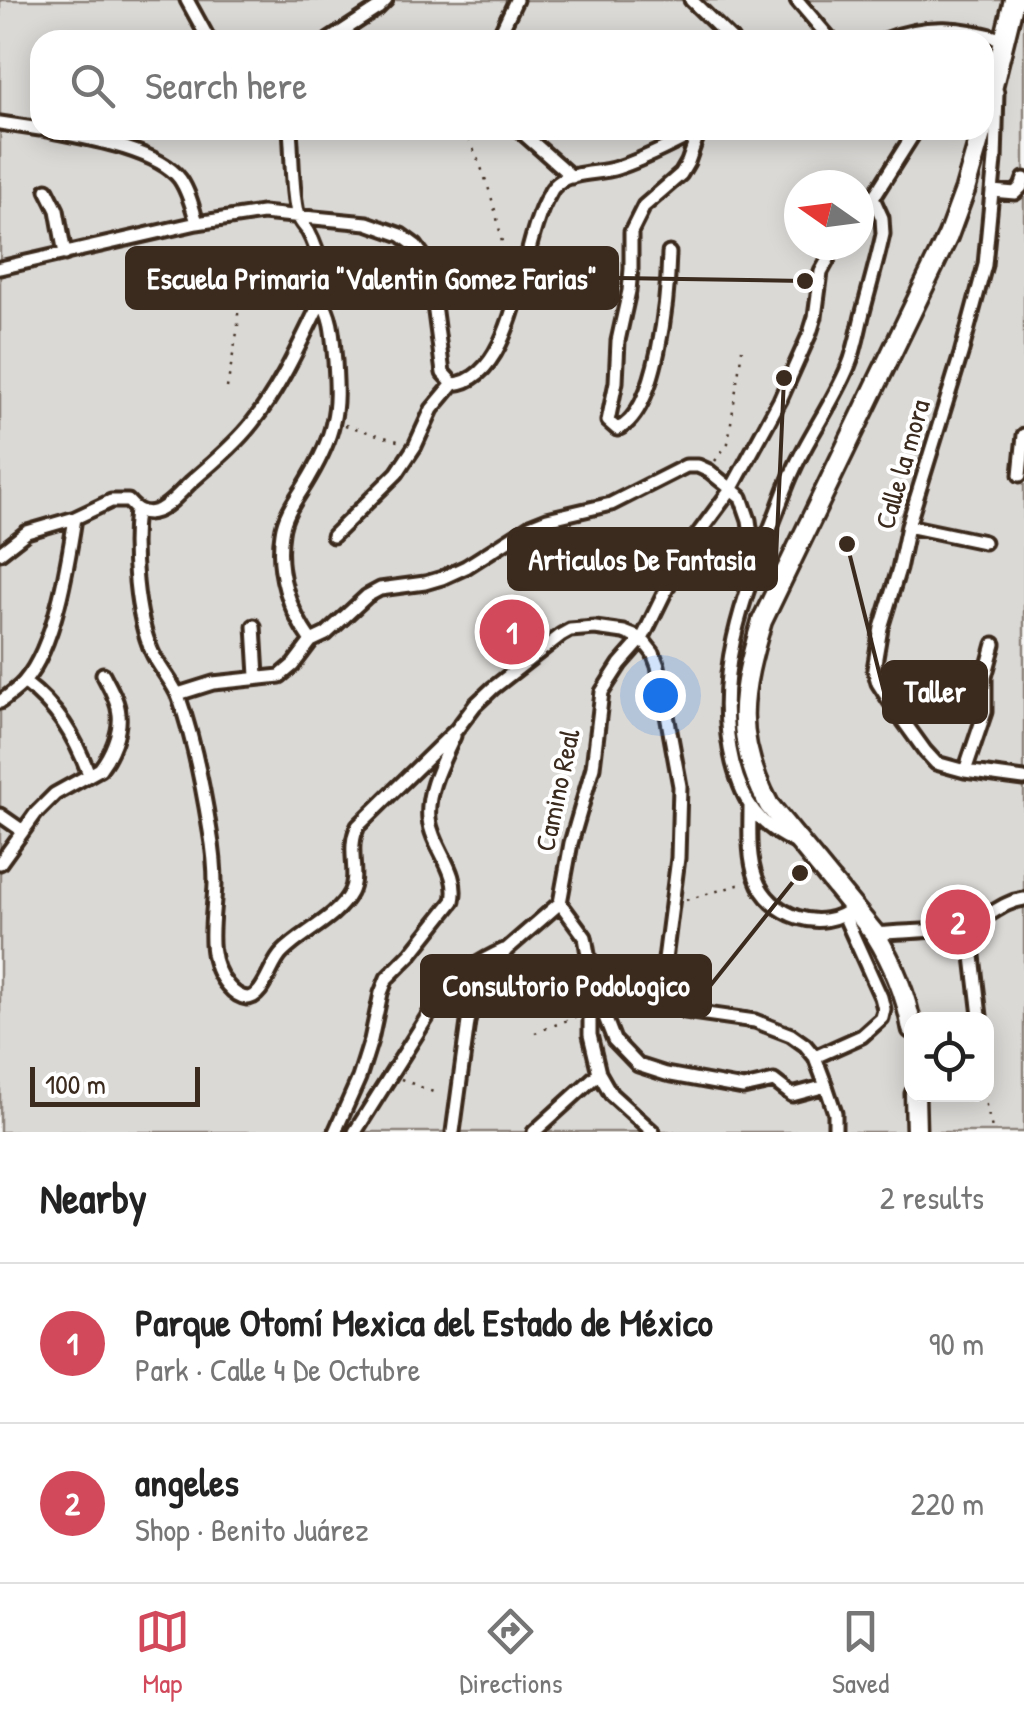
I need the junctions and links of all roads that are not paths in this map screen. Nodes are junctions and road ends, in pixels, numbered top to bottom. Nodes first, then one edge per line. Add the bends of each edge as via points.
1 (187, 0) edge
2 (386, 0) edge
3 (516, 0) edge
4 (690, 0) edge
5 (797, 0) edge
6 (1014, 0) edge
7 (204, 30) edge
8 (344, 30) edge
9 (502, 30) edge
10 (722, 30) edge
11 (822, 30) edge
12 (994, 38) edge
13 (1005, 40) junction
14 (996, 73) junction
15 (994, 81) edge
16 (0, 123) edge
17 (30, 127) edge
18 (92, 140) edge
19 (291, 140) edge
20 (531, 140) edge
21 (679, 140) edge
22 (696, 140) edge
23 (910, 140) edge
24 (979, 140) edge
25 (572, 177) junction
26 (1024, 179) edge
27 (47, 190) dead end
28 (992, 191) junction
29 (874, 195) edge
30 (874, 202) edge
31 (297, 216) junction
32 (198, 224) junction
33 (65, 254) junction
34 (669, 254) dead end
35 (828, 260) edge
36 (2, 271) edge
37 (191, 289) dead end
38 (321, 301) junction
39 (454, 384) junction
40 (1024, 435) edge
41 (1020, 475) dead end
42 (732, 488) junction
43 (136, 510) junction
44 (75, 518) junction
45 (908, 526) junction
46 (333, 536) dead end
47 (984, 542) dead end
48 (690, 543) junction
49 (0, 553) edge
50 (755, 564) junction
51 (254, 626) dead end
52 (642, 639) junction
53 (311, 641) junction
54 (994, 644) dead end
55 (103, 674) dead end
56 (258, 676) junction
57 (24, 682) junction
58 (178, 694) junction
59 (0, 702) edge
60 (456, 730) junction
61 (965, 772) junction
62 (89, 774) junction
63 (1024, 779) edge
64 (750, 807) junction
65 (0, 815) edge
66 (23, 831) junction
67 (800, 844) junction
68 (0, 862) edge
69 (1024, 899) edge
70 (560, 903) junction
71 (848, 911) junction
72 (963, 927) junction
73 (875, 934) junction
74 (507, 949) junction
75 (594, 989) junction
76 (908, 1012) edge
77 (979, 1012) edge
78 (815, 1057) junction
79 (599, 1073) junction
80 (826, 1086) junction
81 (916, 1102) edge
82 (335, 1132) edge
83 (355, 1132) edge
84 (453, 1132) edge
85 (534, 1132) edge
86 (653, 1132) edge
87 (835, 1132) edge
88 (916, 1132) edge

1 - 7 street
2 - 8 street
3 - 9 street
4 - 10 street
5 - 11 street
6 - 13 main road
12 - 13 street
13 - 14 main road
14 - 15 main road
14 - 28 street, Calle la mora
16 - 17 street
18 - 32 street via 178,176
19 - 31 street
20 - 25 street
21 - 25 street via 621,167
22 - 34 street via 681,174 644,206 630,232 632,268 608,421 617,428 640,408 651,381
23 - 29 street
24 - 67 main road via 948,236 762,621 752,656 743,730 749,762 768,805
25 - 39 street via 558,183 543,206 498,347 472,380
26 - 28 street via 1015,193
27 - 33 street via 58,210
28 - 45 street, Calle la mora via 985,266
30 - 50 street via 884,234 849,366 792,472
31 - 32 street
31 - 38 street via 322,268
31 - 39 street via 368,223 416,246 430,274 443,373
32 - 33 street
33 - 36 street
35 - 42 street, Camino Real via 794,372
37 - 38 street via 271,276
38 - 43 street via 277,387 239,438 164,507 146,514
38 - 53 street via 334,350 334,422 281,539 288,599
39 - 46 street via 432,409 398,473
40 - 41 street
42 - 48 street, Camino Real
42 - 50 street via 746,507
42 - 53 street via 709,471 686,466 611,504 532,525 442,578 380,589
43 - 44 street via 128,501 111,500
43 - 58 street via 143,628
44 - 49 street via 26,532
44 - 57 street via 47,637
45 - 47 street
45 - 61 street, Calle la mora via 874,669 925,751 936,763
48 - 50 lane
48 - 52 street, Camino Real
50 - 64 street via 725,695 725,731
51 - 56 street
52 - 60 street via 595,628 570,630 493,688
52 - 70 street, Camino Real via 602,692 593,767
52 - 78 street via 662,679 680,786 665,996 684,1011 776,1028
53 - 56 street via 280,676
54 - 61 street via 985,712
55 - 62 street via 120,712 118,732 104,764
56 - 58 street
57 - 59 street
57 - 62 street via 64,720
58 - 60 street via 210,830 212,952 217,969 241,997 257,995 274,960 349,894 358,826
60 - 82 street via 428,816 454,880 453,901 387,978 360,1078
61 - 63 street, Calle la mora
62 - 66 street via 56,794
64 - 67 street via 768,827
64 - 71 street via 756,880 772,902 795,918 826,920
65 - 66 street
66 - 68 street
67 - 71 main road
69 - 72 street
70 - 74 street
70 - 75 street via 584,937
71 - 73 main road
71 - 78 street via 881,997 882,1018 862,1036
72 - 73 street
72 - 77 street
73 - 76 main road
74 - 83 street via 443,992
74 - 84 street via 473,999
75 - 79 street via 590,1035
75 - 80 street via 614,1040 649,1070 743,1088 774,1081 792,1096
78 - 80 street
79 - 85 street
79 - 86 street via 611,1094
80 - 87 street
81 - 88 main road

